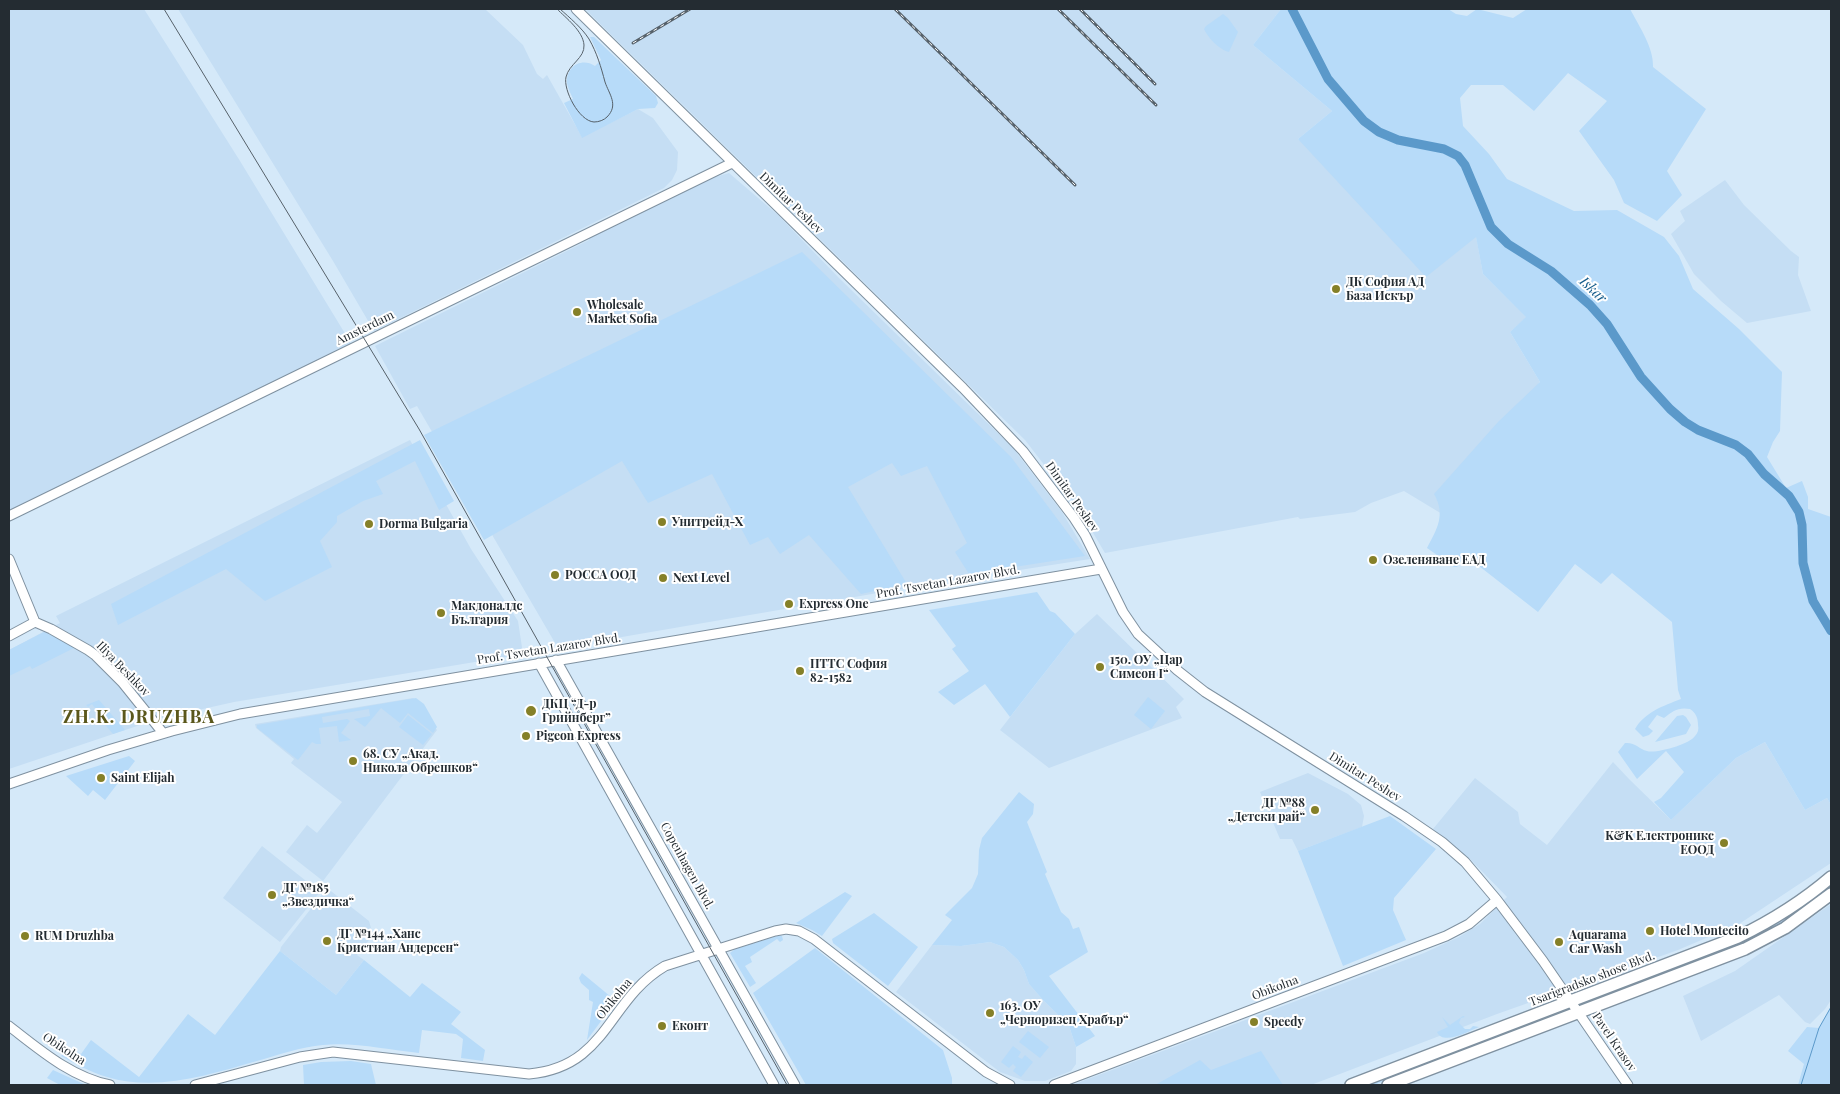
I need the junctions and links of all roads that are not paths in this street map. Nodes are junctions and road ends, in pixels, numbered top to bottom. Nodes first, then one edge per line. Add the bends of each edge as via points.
1 (576, 9) edge
2 (732, 163) junction
3 (9, 516) edge
4 (9, 560) edge
5 (1101, 569) junction
6 (36, 622) junction
7 (9, 636) edge
8 (556, 660) junction
9 (539, 663) junction
10 (163, 733) junction
11 (9, 784) edge
12 (1831, 877) edge
13 (1831, 894) edge
14 (1497, 900) junction
15 (719, 948) junction
16 (701, 954) junction
17 (1571, 1001) junction
18 (1579, 1013) junction
19 (9, 1026) edge
20 (110, 1085) edge
21 (195, 1085) edge
22 (774, 1085) edge
23 (795, 1085) edge
24 (1010, 1085) edge
25 (1054, 1085) edge
26 (1351, 1085) edge
27 (1388, 1085) edge
28 (1628, 1085) edge

1 - 2 main road, Dimitar Peshev
2 - 3 main road, Amsterdam
2 - 5 main road, Dimitar Peshev via 1023,450 1074,518
4 - 6 main road
5 - 8 main road, Prof. Tsvetan Lazarov Blvd.
5 - 14 main road, Dimitar Peshev via 1138,634 1177,670 1205,692 1430,834 1465,862
6 - 7 main road
6 - 10 main road, Iliya Beshkov via 95,655 122,682
8 - 9 main road, Prof. Tsvetan Lazarov Blvd.
8 - 15 main road, Copenhagen Blvd.
9 - 10 main road, Prof. Tsvetan Lazarov Blvd. via 240,714
9 - 16 main road
10 - 11 main road, Prof. Tsvetan Lazarov Blvd.
12 - 17 highway, Tsarigradsko shose Blvd. via 1788,909 1738,937
13 - 18 highway via 1785,928 1745,949
14 - 17 main road, Dimitar Peshev
14 - 25 main road, Obikolna via 1469,924 1446,936
15 - 16 main road, Obikolna
15 - 23 main road, Copenhagen Blvd.
15 - 24 main road, Obikolna via 774,931 791,930 807,935 986,1072
16 - 21 main road, Obikolna via 653,973 584,1054 569,1064 546,1072 529,1074 334,1052 300,1057
16 - 22 main road
17 - 18 main road, Pavel Krasov
17 - 26 highway, Tsarigradsko shose Blvd.
18 - 27 highway
18 - 28 main road, Pavel Krasov
19 - 20 main road, Obikolna via 63,1066 86,1078

